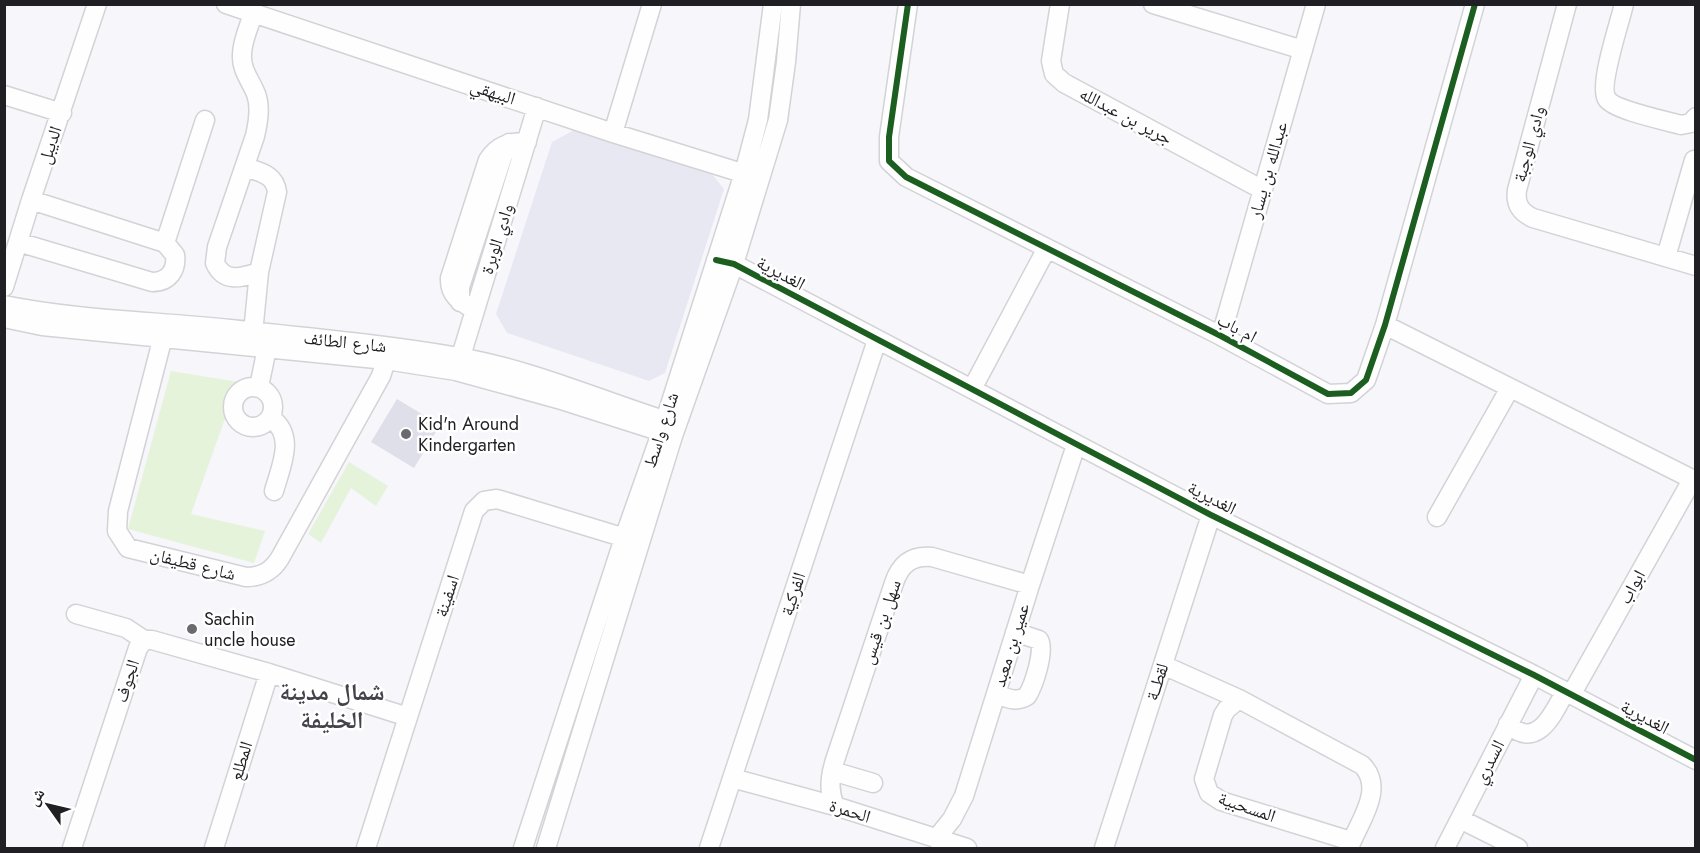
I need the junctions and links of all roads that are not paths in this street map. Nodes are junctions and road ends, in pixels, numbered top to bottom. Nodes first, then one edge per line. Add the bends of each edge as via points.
1 (97, 4) edge
2 (226, 4) edge
3 (652, 4) edge
4 (773, 4) edge
5 (791, 4) edge
6 (908, 4) edge
7 (1060, 4) edge
8 (1152, 4) edge
9 (1316, 4) edge
10 (1475, 4) edge
11 (1568, 4) edge
12 (1624, 4) edge
13 (254, 14) junction
14 (1303, 50) junction
15 (4, 95) edge
16 (537, 107) junction
17 (62, 113) junction
18 (1695, 117) edge
19 (206, 120) dead end
20 (613, 133) junction
21 (518, 143) junction
22 (1694, 160) dead end
23 (245, 167) junction
24 (752, 176) junction
25 (1262, 189) junction
26 (31, 200) junction
27 (18, 242) junction
28 (165, 243) junction
29 (1047, 248) junction
30 (1666, 257) junction
31 (716, 260) junction
32 (734, 264) junction
33 (1695, 266) edge
34 (259, 272) junction
35 (4, 287) edge
36 (4, 305) edge
37 (467, 306) junction
38 (4, 318) edge
39 (1385, 325) junction
40 (164, 332) junction
41 (254, 333) junction
42 (1221, 336) junction
43 (877, 340) junction
44 (267, 348) junction
45 (386, 353) junction
46 (458, 364) junction
47 (259, 387) junction
48 (1510, 388) junction
49 (972, 389) junction
50 (271, 418) junction
51 (669, 428) junction
52 (1076, 445) junction
53 (1694, 481) edge
54 (274, 491) dead end
55 (1211, 515) junction
56 (1437, 517) dead end
57 (632, 540) junction
58 (1030, 585) junction
59 (76, 614) dead end
60 (1015, 632) junction
61 (144, 640) junction
62 (1163, 664) junction
63 (269, 673) junction
64 (1533, 675) junction
65 (996, 694) junction
66 (1568, 694) junction
67 (1239, 699) junction
68 (408, 717) junction
69 (1508, 724) junction
70 (1695, 760) edge
71 (832, 771) junction
72 (732, 778) junction
73 (873, 783) dead end
74 (835, 806) junction
75 (1460, 819) junction
76 (936, 839) junction
77 (1350, 845) edge
78 (72, 849) edge
79 (214, 849) edge
80 (366, 849) edge
81 (523, 849) edge
82 (546, 849) edge
83 (709, 849) edge
84 (967, 849) edge
85 (1104, 849) edge
86 (1445, 849) edge
87 (1518, 849) edge

1 - 17 street, الديبل
2 - 13 street, البيهقي
3 - 20 street
4 - 24 street, شارع واسط
5 - 24 street, شارع واسط via 778,120
6 - 29 street, ام باب via 889,161 906,177
7 - 25 street, جرير بن عبدالله via 1051,61 1054,74 1064,83
8 - 14 street
9 - 14 street, عبدالله بن يسار
10 - 39 street, ام باب
11 - 30 street, وادي الوجبة via 1516,201 1522,212 1533,218
12 - 18 street via 1605,77 1607,100 1617,107 1681,125 1692,123
13 - 16 street, البيهقي
13 - 23 street via 242,56 257,95 258,120
14 - 25 street, عبدالله بن يسار
15 - 17 street
16 - 20 street, البيهقي
16 - 21 street, وادي الوبرة
17 - 26 street, الديبل
19 - 28 street
20 - 24 street, البيهقي
21 - 37 street, وادي الوبرة
21 - 37 street via 498,148 488,160 450,278 451,291
22 - 30 street
23 - 34 street via 271,177 277,187
23 - 34 street via 215,263 231,278
24 - 31 street, شارع واسط
24 - 32 street, شارع واسط
25 - 42 street, عبدالله بن يسار
26 - 27 street, الديبل
26 - 28 street
27 - 28 street via 152,282 168,278 174,270 175,255
27 - 35 street, الديبل
29 - 42 street, ام باب
29 - 49 street
30 - 33 street, وادي الوجبة
31 - 32 street, الغديرية
31 - 51 street, شارع واسط
32 - 43 street, الغديرية
32 - 51 street, شارع واسط
34 - 41 street
36 - 40 street, شارع الطائف
37 - 46 street, وادي الوبرة
38 - 40 street, شارع الطائف via 42,326
39 - 42 street, ام باب via 1366,380 1351,393 1328,394
39 - 48 street
40 - 41 street, شارع الطائف
40 - 44 street, شارع الطائف
40 - 45 street, شارع قطيفان via 118,511 117,531 128,548 246,577 263,575 276,565 381,376
41 - 45 street, شارع الطائف
43 - 49 street, الغديرية
43 - 72 street, الفركية
44 - 45 street, شارع الطائف
44 - 47 street
45 - 46 street, شارع الطائف
46 - 51 street, شارع الطائف via 538,393
47 - 50 street via 271,396
47 - 50 street via 250,387 237,395 233,403 236,419 258,427
48 - 53 street
48 - 56 street
49 - 52 street, الغديرية
50 - 54 street via 284,432 286,445
51 - 57 street, شارع واسط
52 - 55 street, الغديرية
52 - 58 street, عمير بن معبد
53 - 66 street, ابواب
55 - 62 street, لقطــة
55 - 64 street, الغديرية
57 - 68 street, اسفينة via 497,499 484,501 474,511
57 - 81 street, شارع واسط
57 - 82 street, شارع واسط
58 - 60 street, عمير بن معبد
58 - 71 street, سهل بن قيس via 932,557 915,558 901,567
59 - 61 street via 126,628
60 - 65 street, عمير بن معبد
60 - 65 street via 1039,640 1041,656 1027,696 1013,700
61 - 63 street, الجوف
61 - 78 street, الجوف via 138,648
62 - 67 street, المسحبية
62 - 85 street, لقطــة
63 - 68 street, الجوف
63 - 79 street, المطلع
64 - 66 street, الغديرية
64 - 69 street, السدري
65 - 76 street, عمير بن معبد via 964,796
66 - 69 street, ابواب via 1542,728 1528,733
66 - 70 street, الغديرية
67 - 77 street, المسحبية via 1357,761 1367,770 1372,782 1371,796
67 - 77 street, المسحبية via 1223,716 1204,779 1209,793 1221,801
68 - 80 street, اسفينة
69 - 75 street, السدري
71 - 73 street
71 - 74 street, سهل بن قيس via 830,789
72 - 74 street, الحمرة
72 - 83 street, الفركية
74 - 76 street, الحمرة
75 - 86 street, السدري
75 - 87 street
76 - 84 street, الحمرة

